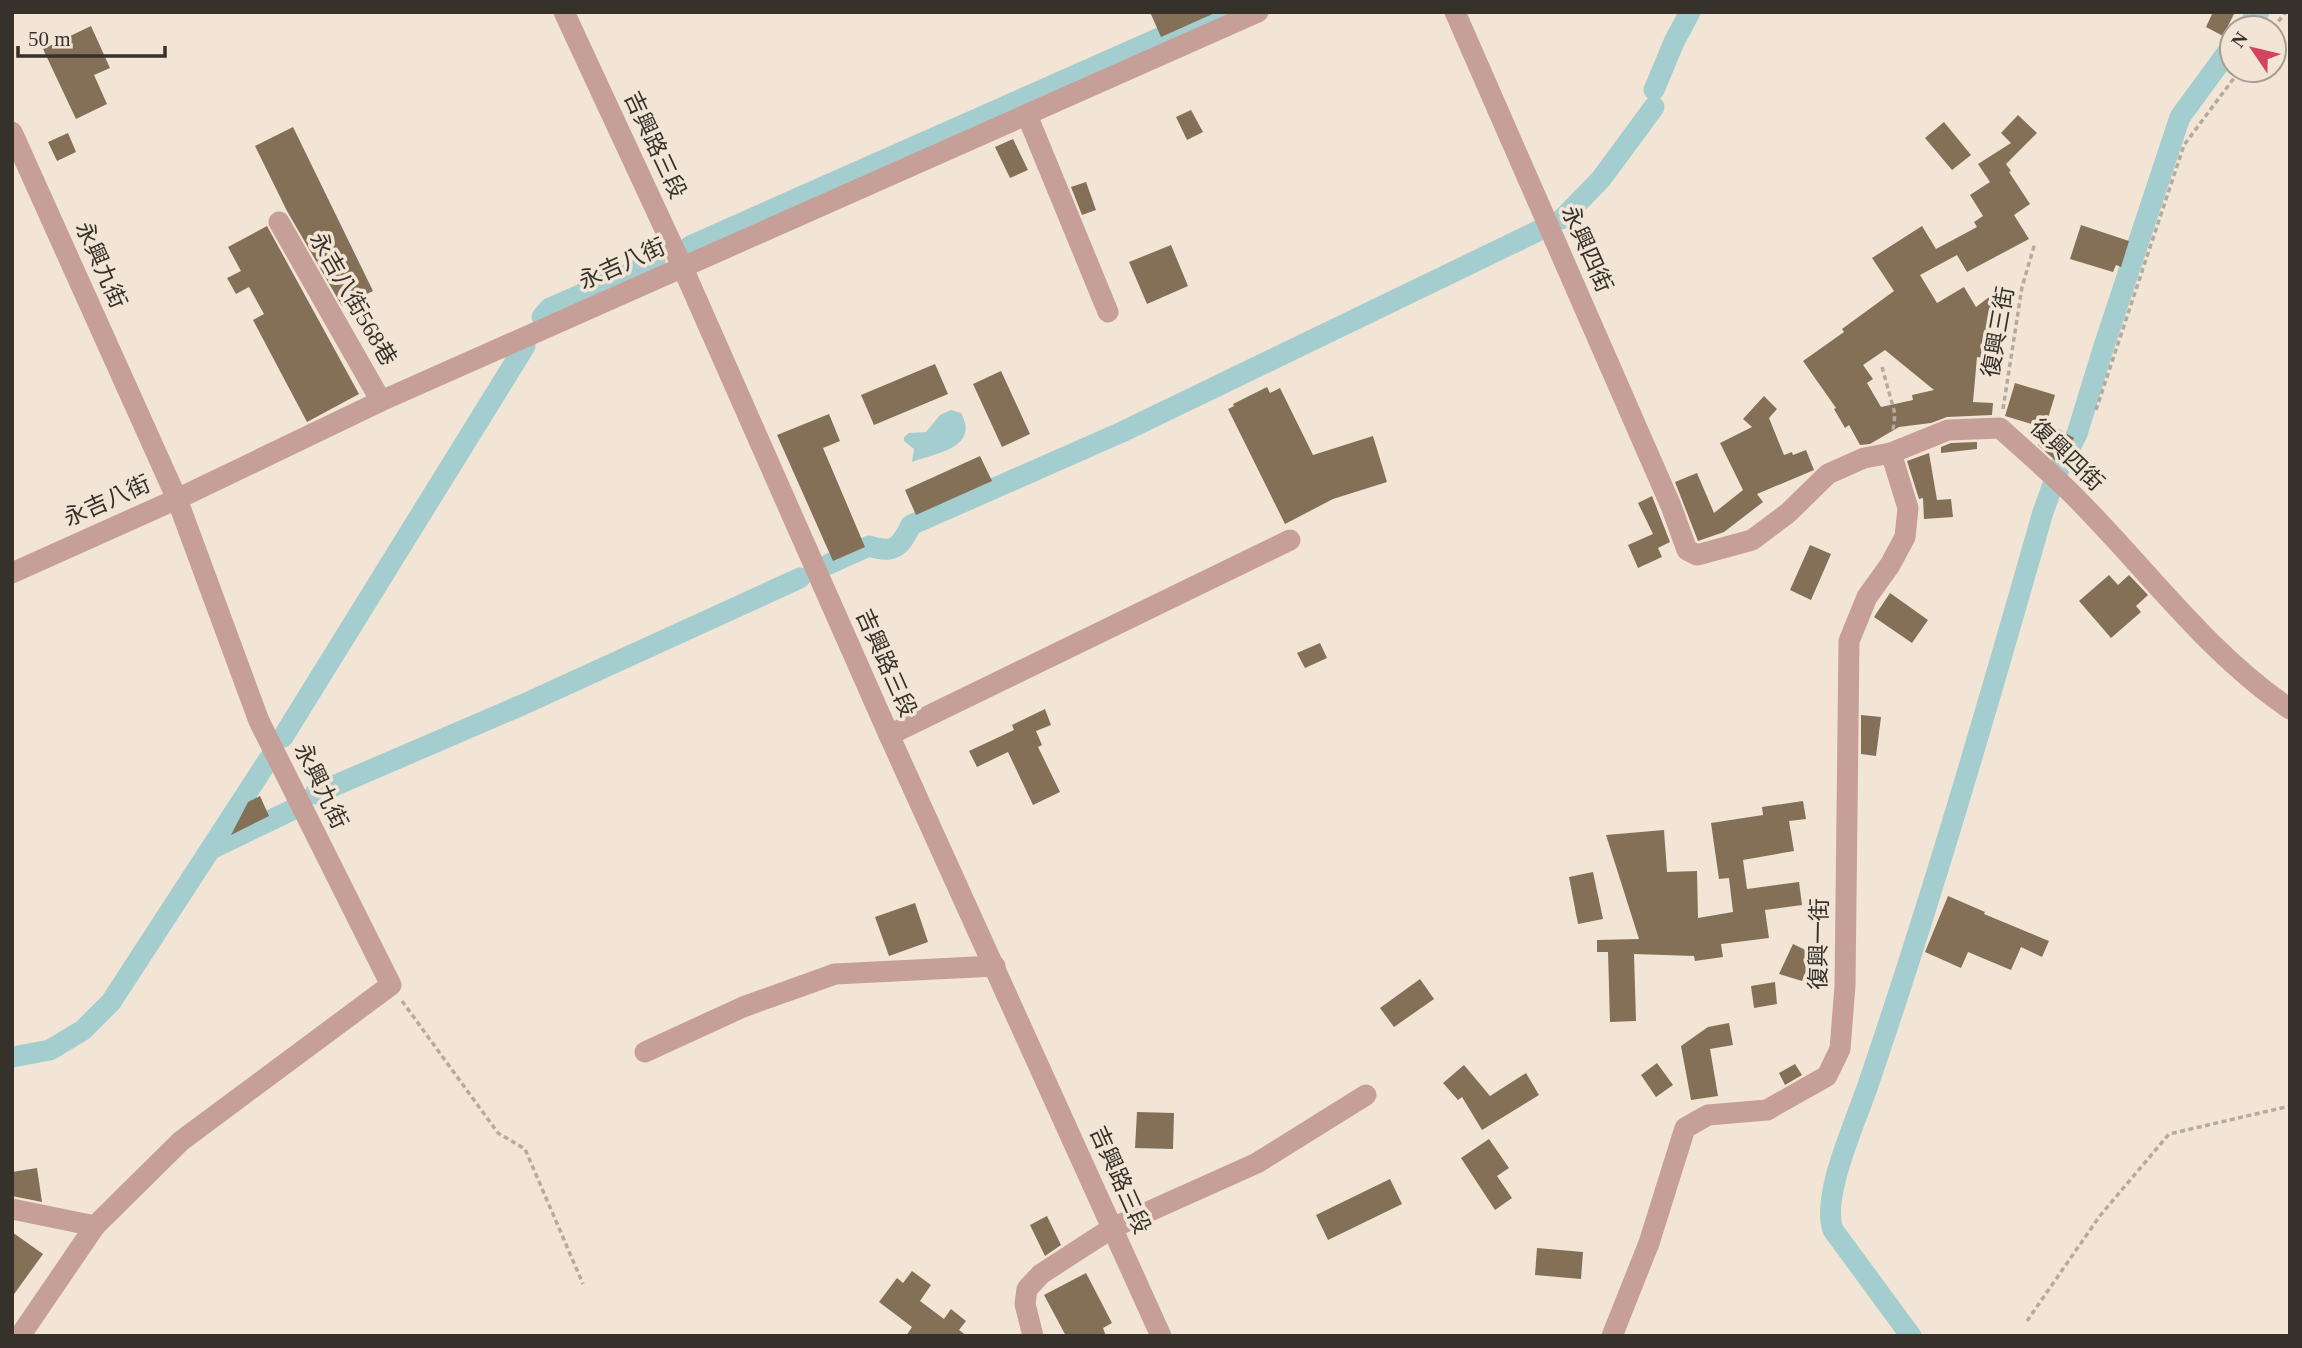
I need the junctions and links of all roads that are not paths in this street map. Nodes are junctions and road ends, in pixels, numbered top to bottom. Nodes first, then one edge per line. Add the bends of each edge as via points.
1 (564, 12) edge
2 (1258, 12) edge
3 (1455, 12) edge
4 (1027, 115) junction
5 (12, 132) edge
6 (279, 222) dead end
7 (682, 266) junction
8 (1108, 312) dead end
9 (381, 401) junction
10 (1891, 453) junction
11 (177, 499) junction
12 (1671, 506) joint
13 (1290, 540) dead end
14 (12, 573) edge
15 (2290, 709) edge
16 (889, 735) junction
17 (995, 966) junction
18 (645, 1052) dead end
19 (1367, 1095) dead end
20 (12, 1209) edge
21 (95, 1226) junction
22 (1112, 1228) junction
23 (20, 1336) edge
24 (1033, 1336) edge
25 (1161, 1336) edge
26 (1612, 1336) edge

1 - 7 street, 吉興路三段
2 - 4 street, 永吉八街
3 - 12 street, 永興四街
4 - 7 street, 永吉八街
4 - 8 street
5 - 11 street, 永興九街
6 - 9 street, 永吉八街568巷
7 - 9 street, 永吉八街
7 - 16 street, 吉興路三段
9 - 11 street, 永吉八街
10 - 12 street, 復興四街 via 1864,457 1828,474 1752,540 1696,555 1687,550
10 - 15 street, 復興四街 via 1948,430 2000,428 2067,489 2259,688
10 - 26 street, 復興一街 via 1908,508 1905,537 1867,597 1849,641 1845,986 1840,1048 1827,1076 1768,1110 1708,1115 1685,1128 1649,1242
11 - 14 street, 永吉八街
11 - 21 street, 永興九街 via 259,721 391,985 181,1141
13 - 16 street
16 - 17 street, 吉興路三段
17 - 18 street via 835,974 743,1007
17 - 22 street, 吉興路三段
19 - 22 street via 1256,1163
20 - 21 street
21 - 23 street
22 - 24 street via 1041,1274 1027,1289 1025,1304
22 - 25 street, 吉興路三段

